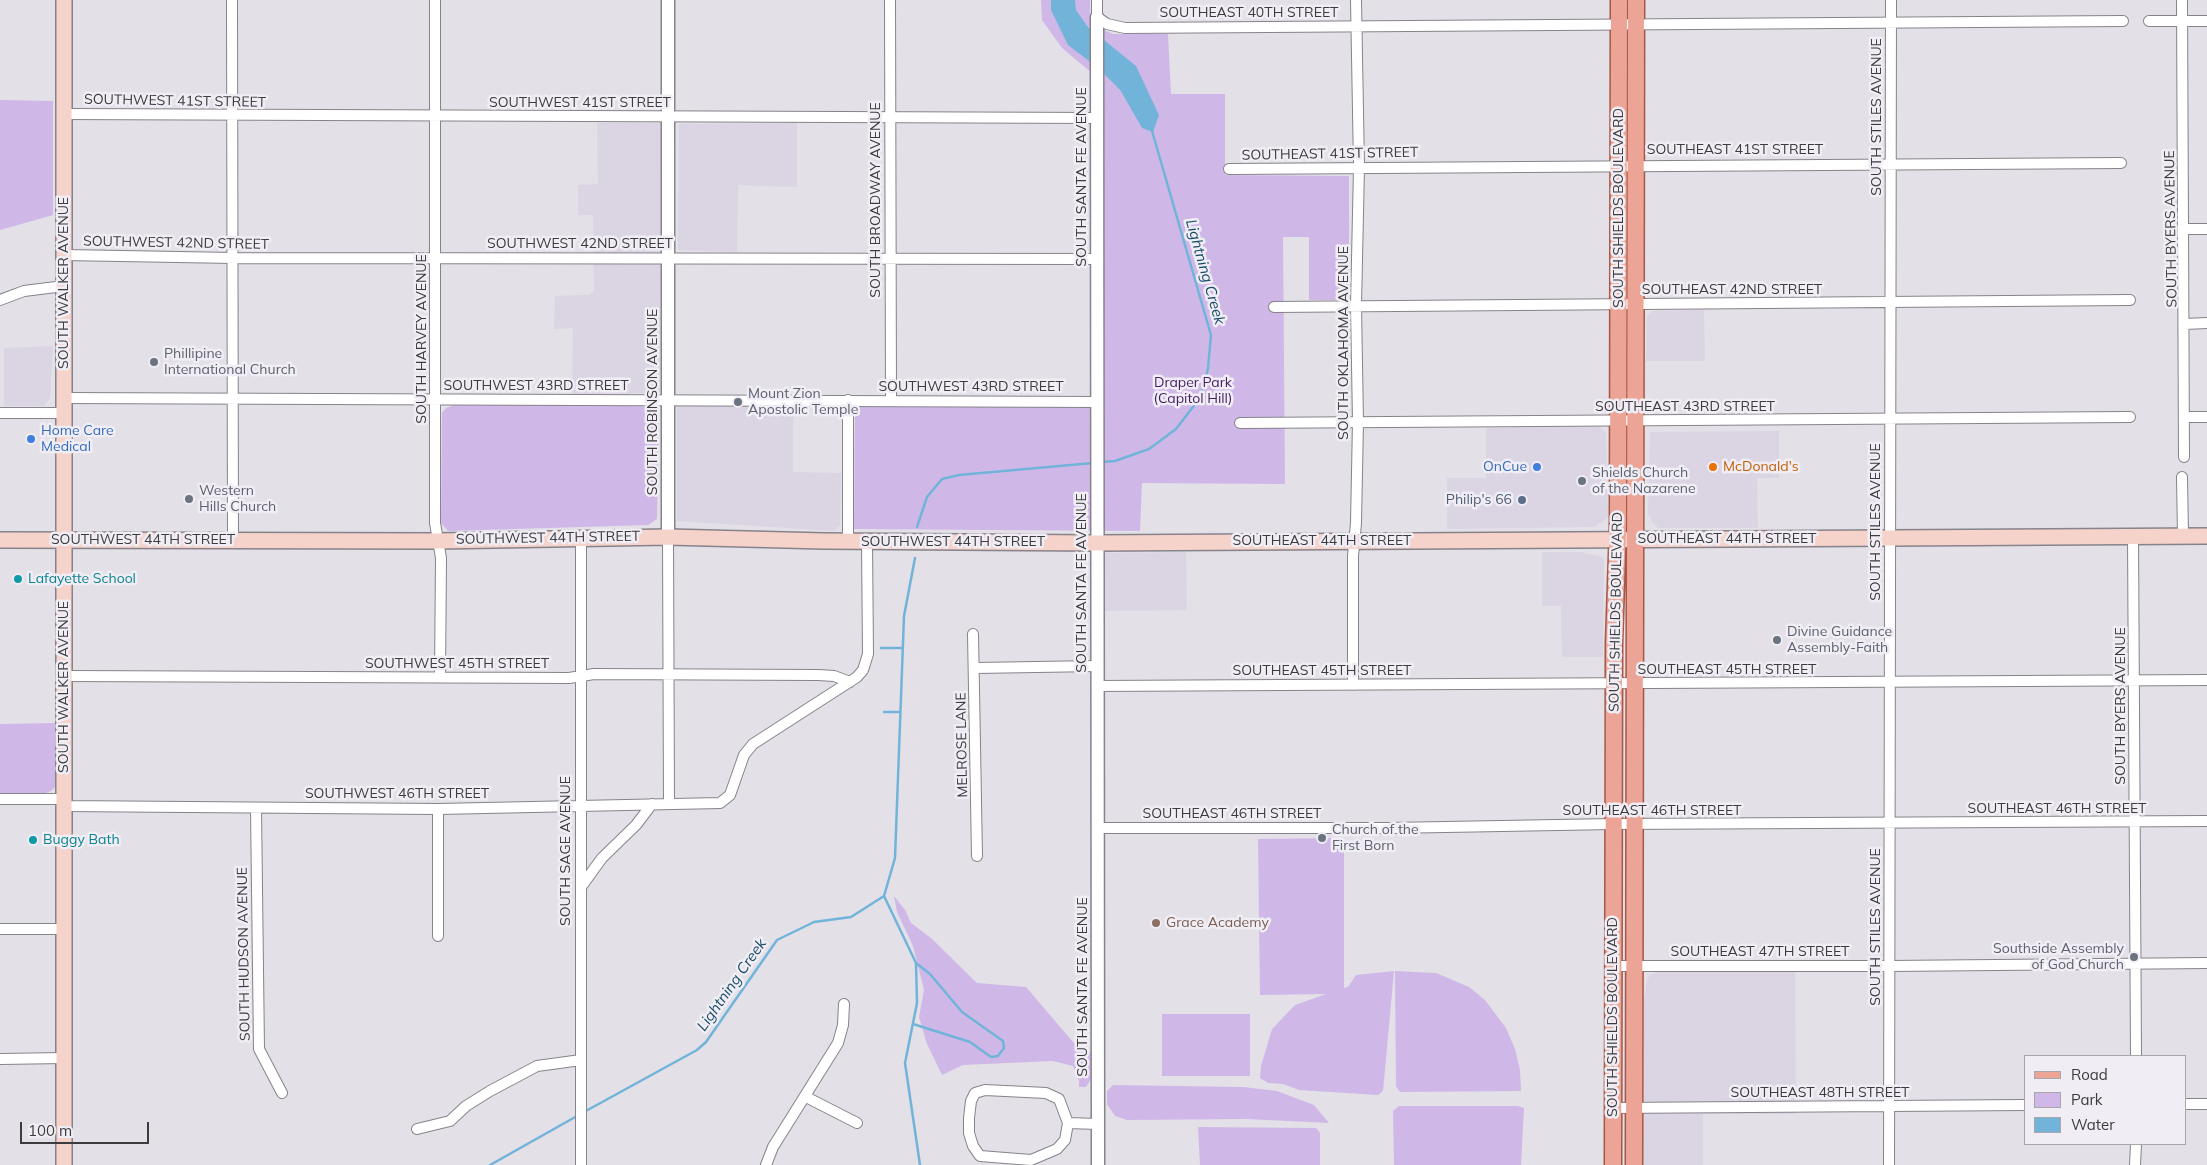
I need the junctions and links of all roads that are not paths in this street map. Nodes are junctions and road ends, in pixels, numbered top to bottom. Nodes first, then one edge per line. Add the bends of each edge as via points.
1 (64, 0) edge
2 (232, 0) edge
3 (435, 0) edge
4 (668, 0) edge
5 (890, 0) edge
6 (1097, 0) edge
7 (1356, 0) edge
8 (1619, 0) edge
9 (1636, 0) edge
10 (1891, 0) edge
11 (2182, 0) edge
12 (1098, 17) junction
13 (2123, 21) dead end
14 (2149, 21) dead end
15 (2182, 21) junction
16 (2207, 21) edge
17 (1892, 22) junction
18 (1636, 23) junction
19 (1619, 24) junction
20 (1356, 26) junction
21 (64, 114) junction
22 (231, 116) junction
23 (436, 116) junction
24 (668, 118) junction
25 (890, 118) junction
26 (1097, 118) junction
27 (1890, 163) junction
28 (2121, 163) dead end
29 (1619, 165) junction
30 (1636, 165) junction
31 (1359, 166) junction
32 (1229, 168) dead end
33 (2184, 229) junction
34 (2207, 229) edge
35 (64, 255) junction
36 (234, 258) junction
37 (436, 258) junction
38 (668, 258) junction
39 (890, 258) junction
40 (1097, 259) junction
41 (64, 286) junction
42 (0, 300) edge
43 (2130, 300) dead end
44 (1891, 302) junction
45 (1618, 304) junction
46 (1636, 304) junction
47 (1356, 306) junction
48 (1274, 307) dead end
49 (2207, 323) edge
50 (2185, 324) junction
51 (234, 398) junction
52 (435, 400) junction
53 (668, 400) junction
54 (848, 400) junction
55 (891, 400) junction
56 (1098, 402) junction
57 (64, 406) junction
58 (0, 414) edge
59 (2130, 417) dead end
60 (2184, 417) junction
61 (2207, 417) edge
62 (1890, 419) junction
63 (1619, 421) junction
64 (1636, 421) junction
65 (1358, 422) junction
66 (1240, 423) dead end
67 (2184, 457) dead end
68 (2182, 477) dead end
69 (581, 536) junction
70 (668, 536) junction
71 (2133, 536) junction
72 (2183, 536) junction
73 (2207, 536) edge
74 (1890, 538) junction
75 (1618, 539) junction
76 (1635, 539) junction
77 (0, 540) edge
78 (63, 540) junction
79 (438, 540) junction
80 (233, 541) junction
81 (848, 541) junction
82 (1354, 541) junction
83 (867, 542) junction
84 (1096, 542) junction
85 (973, 634) dead end
86 (1097, 666) junction
87 (975, 668) junction
88 (668, 674) junction
89 (64, 676) junction
90 (580, 676) junction
91 (440, 677) junction
92 (2135, 680) junction
93 (2207, 680) edge
94 (850, 682) junction
95 (1888, 682) junction
96 (1614, 684) junction
97 (1634, 684) junction
98 (1353, 685) junction
99 (1097, 686) junction
100 (0, 799) edge
101 (63, 802) junction
102 (652, 804) junction
103 (668, 804) junction
104 (579, 805) junction
105 (256, 808) junction
106 (438, 809) junction
107 (2135, 822) junction
108 (2207, 822) edge
109 (1614, 824) junction
110 (1634, 824) junction
111 (1890, 824) junction
112 (1098, 828) junction
113 (977, 856) dead end
114 (580, 887) junction
115 (64, 928) junction
116 (0, 929) edge
117 (438, 936) dead end
118 (2207, 963) edge
119 (2135, 964) junction
120 (1613, 966) junction
121 (1634, 966) junction
122 (1890, 966) junction
123 (844, 1004) dead end
124 (2136, 1055) edge
125 (64, 1058) junction
126 (0, 1059) edge
127 (581, 1060) junction
128 (282, 1093) dead end
129 (806, 1097) junction
130 (2187, 1104) edge
131 (2207, 1104) edge
132 (2024, 1105) edge
133 (1888, 1106) junction
134 (1634, 1107) junction
135 (1613, 1108) junction
136 (856, 1123) dead end
137 (1068, 1123) junction
138 (1098, 1124) junction
139 (417, 1129) dead end
140 (2136, 1145) edge
141 (64, 1165) edge
142 (581, 1165) edge
143 (766, 1165) edge
144 (1098, 1165) edge
145 (1613, 1165) edge
146 (1634, 1165) edge
147 (1889, 1165) edge
148 (2135, 1165) edge

1 - 21 main road, SOUTH WALKER AVENUE
2 - 22 street
3 - 23 street, SOUTH HARVEY AVENUE
4 - 24 street, SOUTH ROBINSON AVENUE
5 - 25 street, SOUTH BROADWAY AVENUE
6 - 12 street, SOUTH SANTA FE AVENUE
7 - 20 street, SOUTH OKLAHOMA AVENUE
8 - 19 main road, SOUTH SHIELDS BOULEVARD
9 - 18 main road, SOUTH SHIELDS BOULEVARD
10 - 17 street, SOUTH STILES AVENUE
11 - 15 street, SOUTH BYERS AVENUE
12 - 20 street, SOUTHEAST 40TH STREET via 1107,24 1125,28
12 - 26 street, SOUTH SANTA FE AVENUE
13 - 17 street, SOUTHEAST 40TH STREET
14 - 15 street
15 - 16 street
15 - 33 street, SOUTH BYERS AVENUE
17 - 18 street, SOUTHEAST 40TH STREET
17 - 27 street, SOUTH STILES AVENUE
18 - 19 street, SOUTHEAST 40TH STREET
18 - 30 main road, SOUTH SHIELDS BOULEVARD
19 - 20 street, SOUTHEAST 40TH STREET
19 - 29 main road, SOUTH SHIELDS BOULEVARD
20 - 31 street, SOUTH OKLAHOMA AVENUE
21 - 22 street, SOUTHWEST 41ST STREET
21 - 35 main road, SOUTH WALKER AVENUE
22 - 23 street, SOUTHWEST 41ST STREET
22 - 36 street
23 - 24 street, SOUTHWEST 41ST STREET
23 - 37 street, SOUTH HARVEY AVENUE
24 - 25 street, SOUTHWEST 41ST STREET
24 - 38 street, SOUTH ROBINSON AVENUE
25 - 26 street, SOUTHWEST 41ST STREET
25 - 39 street, SOUTH BROADWAY AVENUE
26 - 40 street, SOUTH SANTA FE AVENUE
27 - 28 street, SOUTHEAST 41ST STREET
27 - 30 street, SOUTHEAST 41ST STREET
27 - 44 street, SOUTH STILES AVENUE
29 - 30 street, SOUTHEAST 41ST STREET
29 - 31 street, SOUTHEAST 41ST STREET
29 - 45 main road, SOUTH SHIELDS BOULEVARD
30 - 46 main road, SOUTH SHIELDS BOULEVARD
31 - 32 street, SOUTHEAST 41ST STREET
31 - 47 street, SOUTH OKLAHOMA AVENUE
33 - 34 street
33 - 50 street, SOUTH BYERS AVENUE
35 - 36 street, SOUTHWEST 42ND STREET
35 - 41 main road, SOUTH WALKER AVENUE
36 - 37 street, SOUTHWEST 42ND STREET
36 - 51 street
37 - 38 street, SOUTHWEST 42ND STREET
37 - 52 street, SOUTH HARVEY AVENUE
38 - 39 street, SOUTHWEST 42ND STREET
38 - 53 street, SOUTH ROBINSON AVENUE
39 - 40 street, SOUTHWEST 42ND STREET
39 - 55 street, SOUTH BROADWAY AVENUE
40 - 56 street, SOUTH SANTA FE AVENUE
41 - 42 street via 24,291
41 - 57 main road, SOUTH WALKER AVENUE
43 - 44 street, SOUTHEAST 42ND STREET
44 - 46 street, SOUTHEAST 42ND STREET
44 - 62 street, SOUTH STILES AVENUE
45 - 46 street, SOUTHEAST 42ND STREET
45 - 47 street, SOUTHEAST 42ND STREET
45 - 63 main road, SOUTH SHIELDS BOULEVARD
46 - 64 main road, SOUTH SHIELDS BOULEVARD
47 - 48 street, SOUTHEAST 42ND STREET
47 - 65 street, SOUTH OKLAHOMA AVENUE
49 - 50 street
50 - 60 street, SOUTH BYERS AVENUE
51 - 52 street, SOUTHWEST 43RD STREET
51 - 57 street, SOUTHWEST 43RD STREET
51 - 80 street
52 - 53 street, SOUTHWEST 43RD STREET
52 - 79 street, SOUTH HARVEY AVENUE via 435,523
53 - 54 street, SOUTHWEST 43RD STREET
53 - 70 street, SOUTH ROBINSON AVENUE
54 - 55 street, SOUTHWEST 43RD STREET
54 - 81 street
55 - 56 street, SOUTHWEST 43RD STREET
56 - 84 street, SOUTH SANTA FE AVENUE
57 - 58 street, SOUTHWEST 43RD STREET
57 - 78 main road, SOUTH WALKER AVENUE
59 - 62 street, SOUTHEAST 43RD STREET
60 - 61 street
60 - 67 street, SOUTH BYERS AVENUE
62 - 64 street, SOUTHEAST 43RD STREET
62 - 74 street, SOUTH STILES AVENUE
63 - 64 street, SOUTHEAST 43RD STREET
63 - 65 street, SOUTHEAST 43RD STREET
63 - 75 main road, SOUTH SHIELDS BOULEVARD
64 - 76 main road, SOUTH SHIELDS BOULEVARD
65 - 66 street, SOUTHEAST 43RD STREET
65 - 82 street, SOUTH OKLAHOMA AVENUE
68 - 72 street
69 - 70 main road, SOUTHWEST 44TH STREET
69 - 79 main road, SOUTHWEST 44TH STREET
69 - 90 street, SOUTH SAGE AVENUE
70 - 81 main road, SOUTHWEST 44TH STREET
70 - 88 street, SOUTH ROBINSON AVENUE
71 - 72 main road, SOUTHEAST 44TH STREET
71 - 74 main road, SOUTHEAST 44TH STREET
71 - 92 street, SOUTH BYERS AVENUE
72 - 73 main road, SOUTHEAST 44TH STREET
74 - 76 main road, SOUTHEAST 44TH STREET
74 - 95 street, SOUTH STILES AVENUE
75 - 76 main road, SOUTHEAST 44TH STREET
75 - 82 main road, SOUTHEAST 44TH STREET
75 - 96 main road, SOUTH SHIELDS BOULEVARD
76 - 97 main road, SOUTH SHIELDS BOULEVARD
77 - 78 main road, SOUTHWEST 44TH STREET
78 - 80 main road, SOUTHWEST 44TH STREET
78 - 89 main road, SOUTH WALKER AVENUE
79 - 80 main road, SOUTHWEST 44TH STREET
79 - 91 street, SOUTH HARVEY AVENUE via 441,558
81 - 83 main road, SOUTHWEST 44TH STREET
82 - 84 main road, SOUTHEAST 44TH STREET
82 - 98 street, SOUTH OKLAHOMA AVENUE
83 - 84 main road, SOUTHWEST 44TH STREET
83 - 94 street via 868,654 863,670
84 - 86 street, SOUTH SANTA FE AVENUE
85 - 87 street, MELROSE LANE
86 - 87 street
86 - 99 street, SOUTH SANTA FE AVENUE
87 - 113 street, MELROSE LANE
88 - 90 street, SOUTHWEST 45TH STREET
88 - 94 street, SOUTHWEST 45TH STREET via 827,675
88 - 103 street, SOUTH ROBINSON AVENUE
89 - 91 street, SOUTHWEST 45TH STREET
89 - 101 main road, SOUTH WALKER AVENUE
90 - 91 street, SOUTHWEST 45TH STREET
90 - 104 street, SOUTH SAGE AVENUE
92 - 93 street, SOUTHEAST 45TH STREET
92 - 95 street, SOUTHEAST 45TH STREET
92 - 107 street, SOUTH BYERS AVENUE
94 - 103 street, SOUTHWEST 46TH STREET via 753,744 744,755 728,798 723,802
95 - 97 street, SOUTHEAST 45TH STREET
95 - 111 street, SOUTH STILES AVENUE
96 - 97 street, SOUTHEAST 45TH STREET
96 - 98 street, SOUTHEAST 45TH STREET
96 - 109 main road, SOUTH SHIELDS BOULEVARD
97 - 110 main road, SOUTH SHIELDS BOULEVARD
98 - 99 street, SOUTHEAST 45TH STREET
99 - 112 street, SOUTH SANTA FE AVENUE
100 - 101 street, SOUTHWEST 46TH STREET
101 - 105 street, SOUTHWEST 46TH STREET
101 - 115 main road, SOUTH WALKER AVENUE
102 - 103 street, SOUTHWEST 46TH STREET
102 - 104 street, SOUTHWEST 46TH STREET
102 - 114 street via 636,825 598,862
104 - 106 street, SOUTHWEST 46TH STREET
104 - 114 street, SOUTH SAGE AVENUE
105 - 106 street, SOUTHWEST 46TH STREET
105 - 128 street, SOUTH HUDSON AVENUE via 259,1049
106 - 117 street
107 - 108 street, SOUTHEAST 46TH STREET
107 - 111 street, SOUTHEAST 46TH STREET
107 - 119 street, SOUTH BYERS AVENUE
109 - 110 street, SOUTHEAST 46TH STREET
109 - 112 street, SOUTHEAST 46TH STREET
109 - 120 main road, SOUTH SHIELDS BOULEVARD
110 - 111 street, SOUTHEAST 46TH STREET
110 - 121 main road, SOUTH SHIELDS BOULEVARD
111 - 122 street, SOUTH STILES AVENUE
112 - 138 street, SOUTH SANTA FE AVENUE
114 - 127 street, SOUTH SAGE AVENUE
115 - 116 street
115 - 125 main road, SOUTH WALKER AVENUE
118 - 119 street, SOUTHEAST 47TH STREET
119 - 122 street, SOUTHEAST 47TH STREET
119 - 124 street, SOUTH BYERS AVENUE
120 - 121 street, SOUTHEAST 47TH STREET
120 - 135 main road, SOUTH SHIELDS BOULEVARD
121 - 122 street, SOUTHEAST 47TH STREET
121 - 134 main road, SOUTH SHIELDS BOULEVARD
122 - 133 street, SOUTH STILES AVENUE
123 - 129 street via 838,1043
125 - 126 street
125 - 141 main road, SOUTH WALKER AVENUE
127 - 139 street via 544,1063 466,1106 450,1121
127 - 142 street, SOUTH SAGE AVENUE
129 - 136 street
129 - 143 street via 773,1147
130 - 131 street
132 - 133 street, SOUTHEAST 48TH STREET
133 - 134 street, SOUTHEAST 48TH STREET
133 - 147 street, SOUTH STILES AVENUE
134 - 135 street, SOUTHEAST 48TH STREET
134 - 146 main road, SOUTH SHIELDS BOULEVARD
135 - 145 main road, SOUTH SHIELDS BOULEVARD
137 - 137 street via 1059,1099 1046,1093 985,1090 975,1093 971,1101 969,1133 980,1156 1031,1160 1057,1149 1065,1140
137 - 138 street
138 - 144 street, SOUTH SANTA FE AVENUE
140 - 148 street

